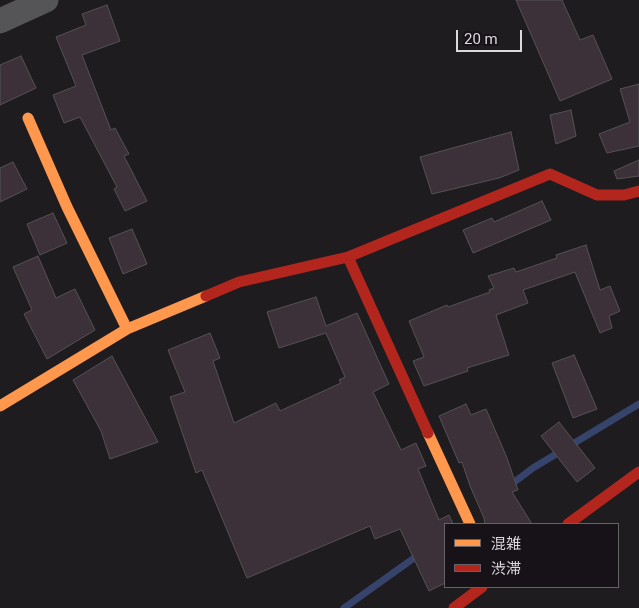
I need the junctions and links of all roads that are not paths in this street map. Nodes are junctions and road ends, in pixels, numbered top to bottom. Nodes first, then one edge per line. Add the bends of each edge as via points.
1 (46, 0) edge
2 (0, 21) edge
3 (28, 118) dead end
4 (639, 192) edge
5 (348, 257) junction
6 (127, 330) junction
7 (0, 406) edge
8 (639, 472) edge
9 (470, 523) edge
10 (569, 523) edge
11 (481, 588) edge
12 (454, 608) edge

1 - 2 street
3 - 6 street
4 - 5 street via 597,195 550,174
5 - 6 street via 239,282
5 - 9 street
6 - 7 street
8 - 10 street
11 - 12 street

